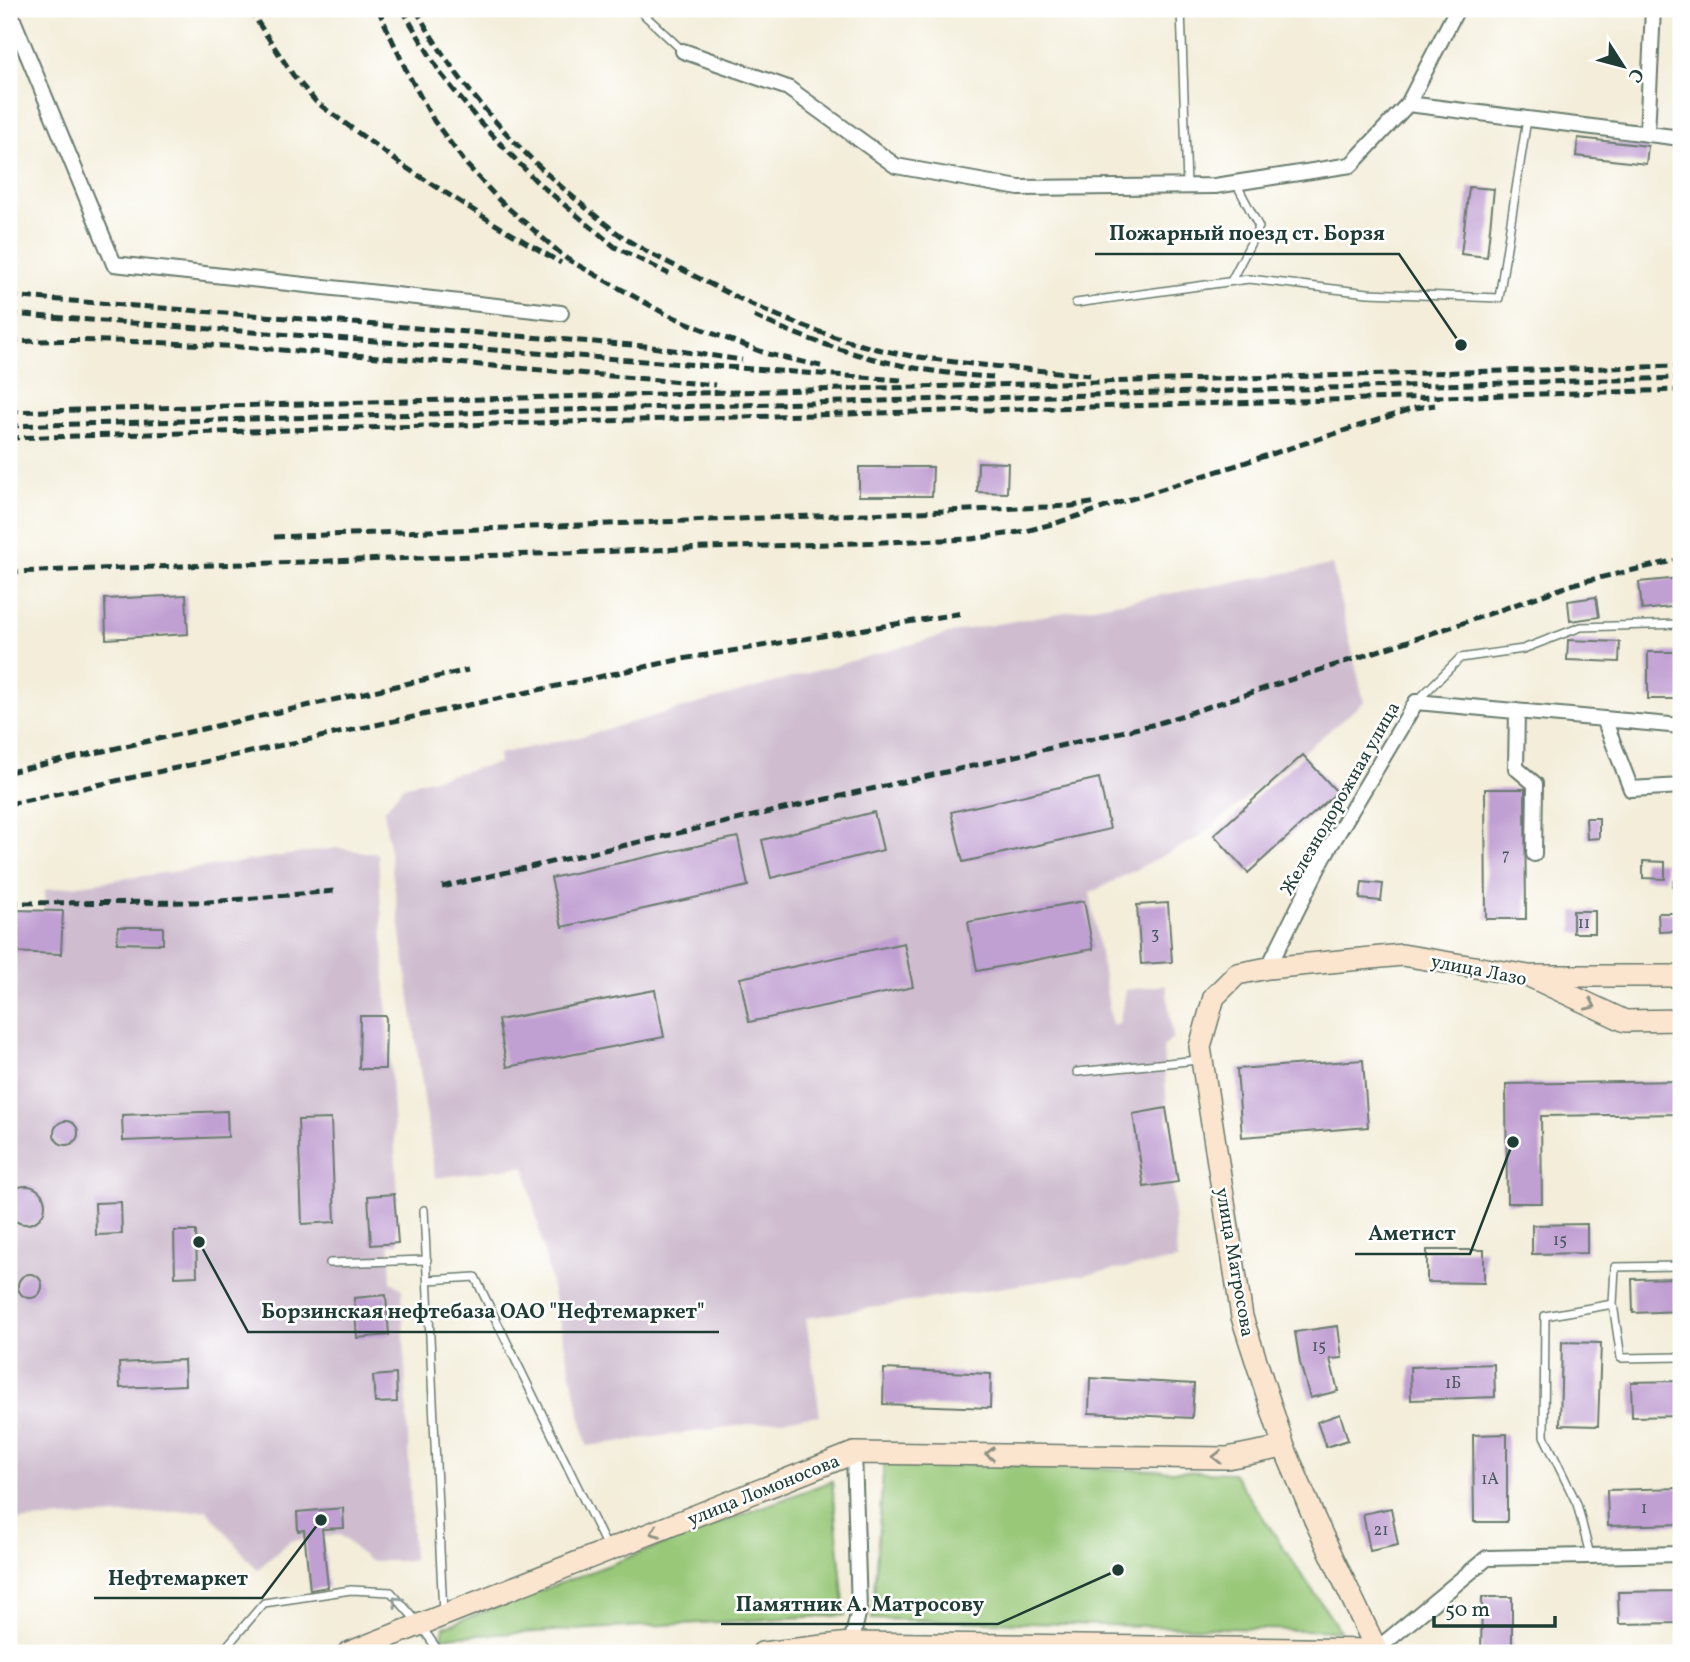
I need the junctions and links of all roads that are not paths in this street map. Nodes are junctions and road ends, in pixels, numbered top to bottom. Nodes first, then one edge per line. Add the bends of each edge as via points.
1 (638, 9) edge
2 (1181, 9) edge
3 (1457, 9) edge
4 (1653, 9) edge
5 (9, 10) edge
6 (683, 51) joint
7 (1409, 104) junction
8 (1527, 119) junction
9 (1647, 134) junction
10 (1681, 138) edge
11 (1236, 183) junction
12 (1187, 187) junction
13 (1231, 281) junction
14 (1076, 303) dead end
15 (561, 313) dead end
16 (1681, 624) edge
17 (1416, 702) junction
18 (1517, 711) junction
19 (1604, 719) junction
20 (1681, 726) edge
21 (1681, 786) edge
22 (1534, 854) dead end
23 (1268, 968) junction
24 (1529, 976) junction
25 (1681, 976) edge
26 (1681, 1020) edge
27 (1202, 1060) junction
28 (1077, 1072) dead end
29 (424, 1210) dead end
30 (427, 1260) junction
31 (330, 1263) dead end
32 (1681, 1266) edge
33 (428, 1280) junction
34 (1613, 1304) junction
35 (1681, 1357) edge
36 (1284, 1447) junction
37 (854, 1452) junction
38 (609, 1551) junction
39 (1681, 1554) edge
40 (1591, 1556) junction
41 (443, 1617) junction
42 (421, 1626) junction
43 (850, 1648) edge
44 (1377, 1651) edge
45 (221, 1653) edge
46 (348, 1653) edge
47 (440, 1653) edge
48 (762, 1653) edge

1 - 6 lane
2 - 12 lane
3 - 7 street
4 - 9 street
5 - 15 street via 114,264
6 - 12 street via 788,88 896,166 1019,188
7 - 8 street
7 - 11 street via 1351,165
8 - 9 street
8 - 13 lane via 1499,298
9 - 10 street
11 - 12 street
11 - 13 lane via 1259,227
13 - 14 lane
16 - 17 lane via 1581,627 1523,649 1460,658
17 - 18 street, Железнодорожная улица
17 - 23 street, Железнодорожная улица via 1324,858
18 - 19 street, Железнодорожная улица
18 - 22 street via 1516,768 1535,785
19 - 20 street, Железнодорожная улица
19 - 21 street via 1631,789
23 - 24 street, улица Лазо via 1402,954
23 - 27 street, улица Матросова via 1237,974 1214,996 1200,1047
24 - 25 street
24 -> 26 street, улица Лазо via 1625,1021
27 - 28 lane
27 - 36 street, улица Матросова via 1242,1317
29 - 30 lane
30 - 31 lane
30 - 33 lane
32 - 34 lane via 1615,1267
33 - 38 lane via 475,1277
33 - 41 lane
34 - 35 lane via 1620,1358
34 - 40 lane via 1545,1316 1544,1436 1577,1504
36 -> 37 street, улица Ломоносова via 1227,1458
36 - 44 street, улица Матросова
37 -> 38 street, улица Ломоносова
37 - 43 street via 859,1610
38 - 41 street, улица Ломоносова
39 - 40 street
40 - 44 street via 1487,1558
41 - 42 street, улица Ломоносова
42 -> 45 lane via 391,1592 351,1590 264,1602
42 - 46 street, улица Ломоносова
42 - 47 lane
43 - 44 street
43 - 48 street

